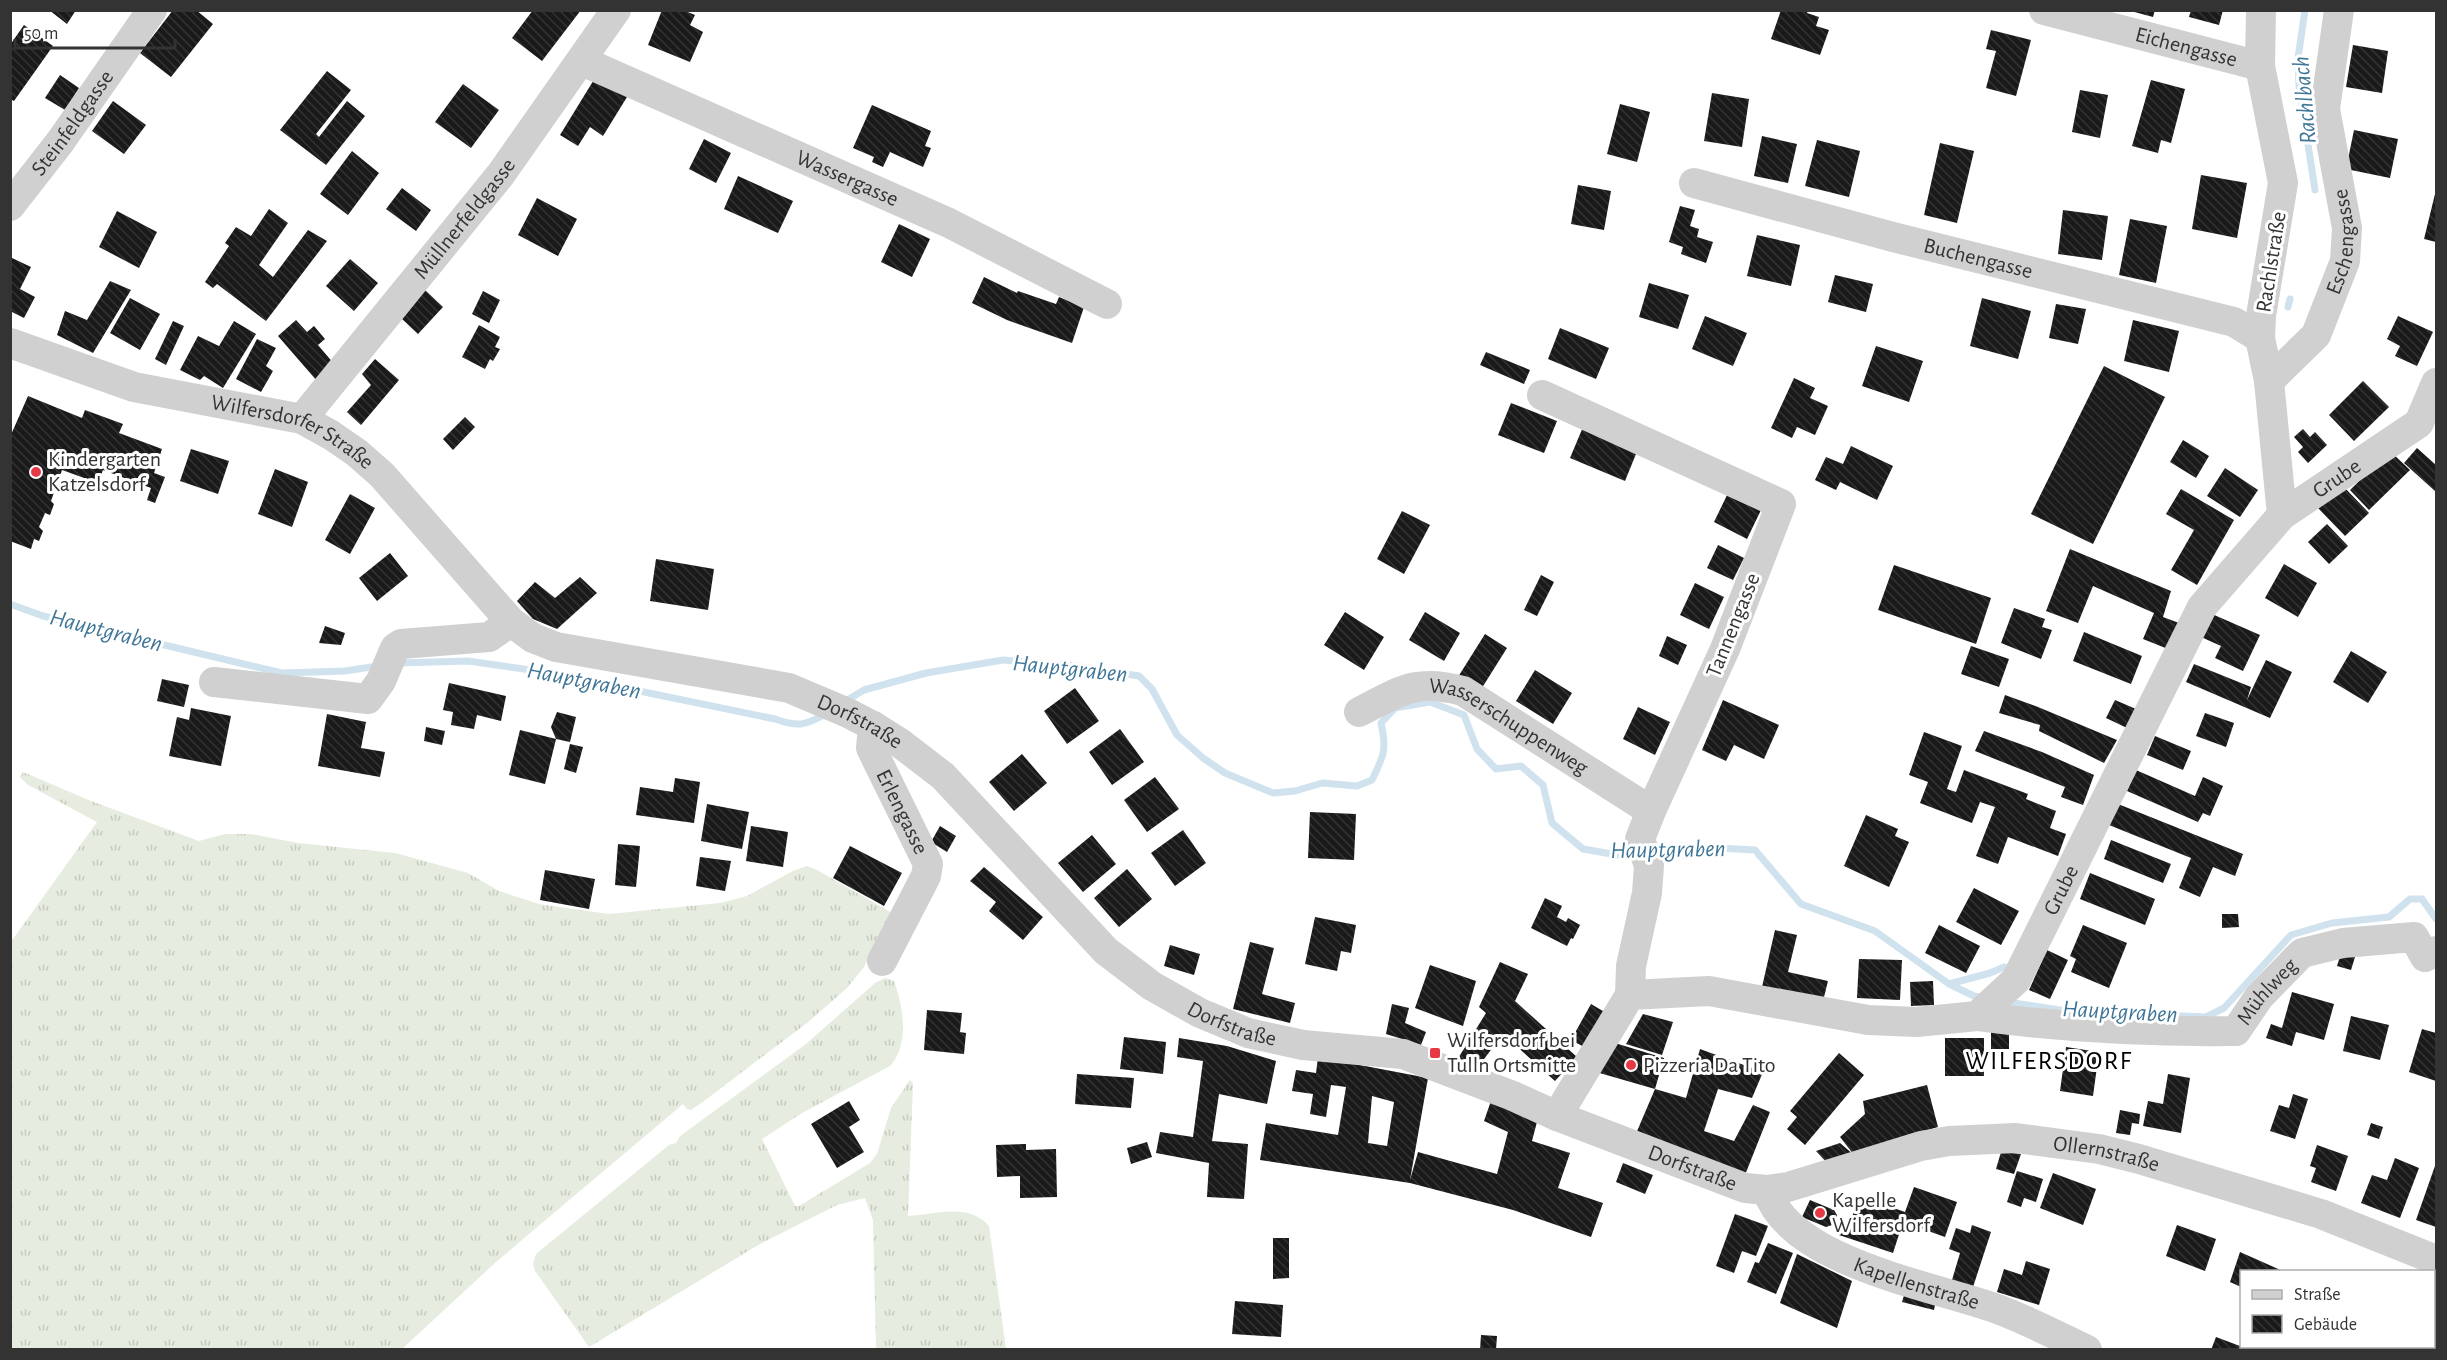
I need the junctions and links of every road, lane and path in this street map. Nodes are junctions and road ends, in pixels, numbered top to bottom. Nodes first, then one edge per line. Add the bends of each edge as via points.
1 (152, 10) edge
2 (616, 10) edge
3 (2044, 10) edge
4 (2261, 10) edge
5 (2339, 10) edge
6 (582, 61) junction
7 (2260, 66) junction
8 (1694, 183) dead end
9 (10, 206) edge
10 (1107, 304) dead end
11 (2260, 338) junction
12 (10, 343) edge
13 (2269, 381) junction
14 (2436, 383) edge
15 (1542, 395) dead end
16 (302, 419) junction
17 (2431, 428) edge
18 (2282, 515) junction
19 (511, 622) junction
20 (214, 682) dead end
21 (802, 694) joint
22 (1359, 712) dead end
23 (861, 720) junction
24 (1651, 811) junction
25 (2435, 951) edge
26 (882, 961) dead end
27 (1630, 995) junction
28 (1982, 1011) junction
29 (1557, 1116) junction
30 (1767, 1190) junction
31 (2436, 1260) edge
32 (2087, 1350) edge

1 - 9 street, Steinfeldgasse
2 - 6 street, Müllnerfeldgasse
3 - 7 street, Eichengasse
4 - 7 street, Rachlstraße
5 - 13 street, Eschengasse via 2325,109 2347,228 2344,261 2316,335
6 - 10 street, Wassergasse via 950,223
6 - 16 street, Müllnerfeldgasse via 501,174
7 - 11 street, Rachlstraße via 2283,183
8 - 11 street, Buchengasse via 2234,322
11 - 13 street, Rachlstraße
12 - 16 street, Wilfersdorfer Straße via 134,387
13 - 18 street, Rachlstraße
14 - 17 street, Grube
15 - 24 street, Tannengasse via 1781,504 1725,649
16 - 19 street, Wilfersdorfer Straße via 348,447 382,475
17 - 18 street, Grube
18 - 28 street, Grube via 2202,607 2016,980
19 - 20 street via 489,637 401,644 395,648 368,699
19 - 21 street, Wilfersdorfer Straße via 533,638 556,647
21 - 23 street, Dorfstraße
22 - 24 street, Wasserschuppenweg via 1405,688 1441,685 1463,691
23 - 26 street, Erlengasse via 928,864 926,876
23 - 29 street, Dorfstraße via 900,743 943,776 1106,951 1180,1002 1248,1033 1303,1045 1403,1054
24 - 27 street, Tannengasse via 1645,853 1647,893 1631,966
25 - 28 street, Mühlweg via 2425,957 2414,937 2343,943 2302,953 2259,997 2236,1031 2098,1029 2038,1024
27 - 28 street via 1709,991 1868,1020 1917,1022
27 - 29 street
29 - 30 street, Dorfstraße via 1733,1184
30 - 31 street, Ollernstraße via 1921,1146 2016,1138 2099,1149 2139,1159 2321,1214
30 - 32 street, Kapellenstraße via 1776,1210 1788,1222 1820,1246 1863,1268 2001,1310

